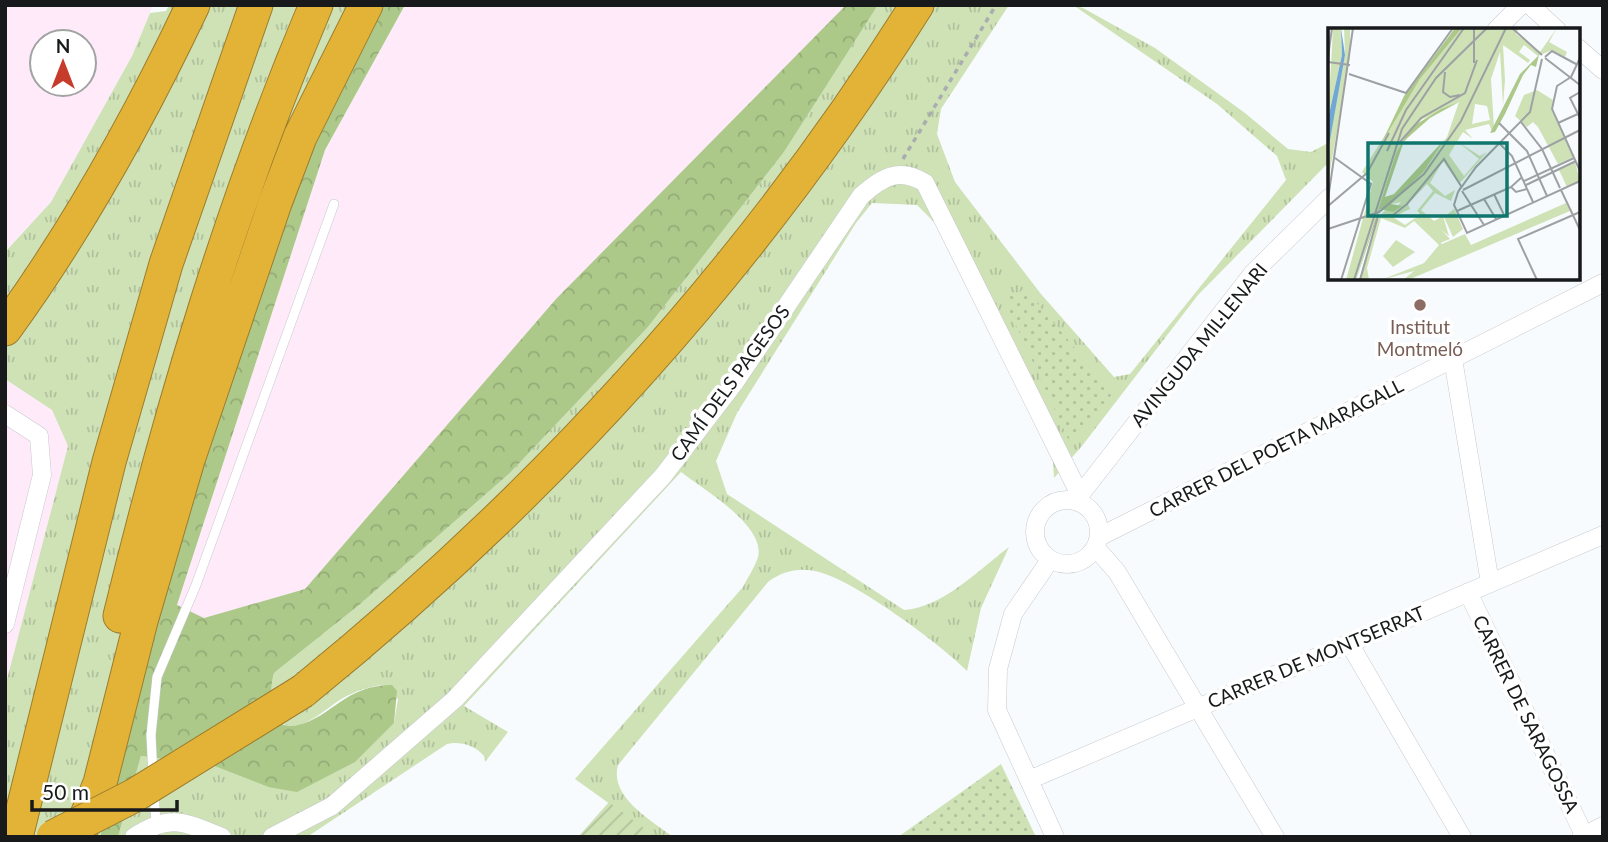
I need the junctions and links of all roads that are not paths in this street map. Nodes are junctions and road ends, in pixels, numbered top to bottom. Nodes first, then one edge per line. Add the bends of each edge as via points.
1 (193, 5) edge
2 (256, 5) edge
3 (266, 5) edge
4 (317, 5) edge
5 (366, 5) edge
6 (898, 5) edge
7 (917, 5) edge
8 (1521, 5) edge
9 (1530, 5) edge
10 (1498, 28) edge
11 (1556, 28) edge
12 (1580, 50) edge
13 (1603, 70) edge
14 (232, 77) junction
15 (782, 199) junction
16 (1328, 199) edge
17 (334, 204) dead end
18 (1603, 283) edge
19 (5, 329) edge
20 (1453, 359) junction
21 (5, 414) edge
22 (1080, 499) junction
23 (1603, 534) edge
24 (1098, 542) junction
25 (1050, 560) junction
26 (1490, 583) junction
27 (1468, 592) junction
28 (5, 624) edge
29 (1349, 643) junction
30 (1198, 708) junction
31 (1029, 780) junction
32 (156, 823) junction
33 (1603, 826) edge
34 (1582, 836) edge
35 (16, 837) edge
36 (52, 837) edge
37 (71, 837) edge
38 (78, 837) edge
39 (134, 837) edge
40 (222, 837) edge
41 (272, 837) edge
42 (1055, 837) edge
43 (1275, 837) edge
44 (1462, 837) edge

1 - 19 highway via 89,204
2 - 14 highway
3 - 14 highway
4 - 37 highway via 232,220 168,427 82,773
5 - 38 highway via 300,137 275,203 188,460 100,783
6 - 15 highway
7 - 15 highway
8 - 10 street
9 - 11 street
12 - 13 street
14 - 35 highway via 166,264 109,462
15 - 36 highway, bridge via 657,354 551,469 452,565 303,691 135,796
16 - 22 street, AVINGUDA MIL·LENARI via 1253,273
17 - 32 lane via 196,585 157,677 151,735
18 - 20 street, CARRER DEL POETA MARAGALL
20 - 24 street, CARRER DEL POETA MARAGALL
20 - 26 street
21 - 28 street via 39,436 42,475
22 - 24 street via 1095,515
22 - 25 street via 1058,501 1040,515 1035,537
22 - 41 street, CAMÍ DELS PAGESOS via 925,183 898,174 880,179 861,196 735,382 663,476 455,699 331,806
23 - 26 street, CARRER DE MONTSERRAT
24 - 25 street via 1079,562
24 - 30 street
25 - 31 street via 1013,614 999,669 997,710
26 - 27 street, CARRER DE MONTSERRAT
27 - 29 street, CARRER DE MONTSERRAT
27 - 34 street, CARRER DE SARAGOSSA
29 - 30 street, CARRER DE MONTSERRAT
29 - 44 street
30 - 31 street, CARRER DE MONTSERRAT
30 - 43 street
31 - 42 street
32 - 39 street
32 - 40 street via 185,822
33 - 34 street

